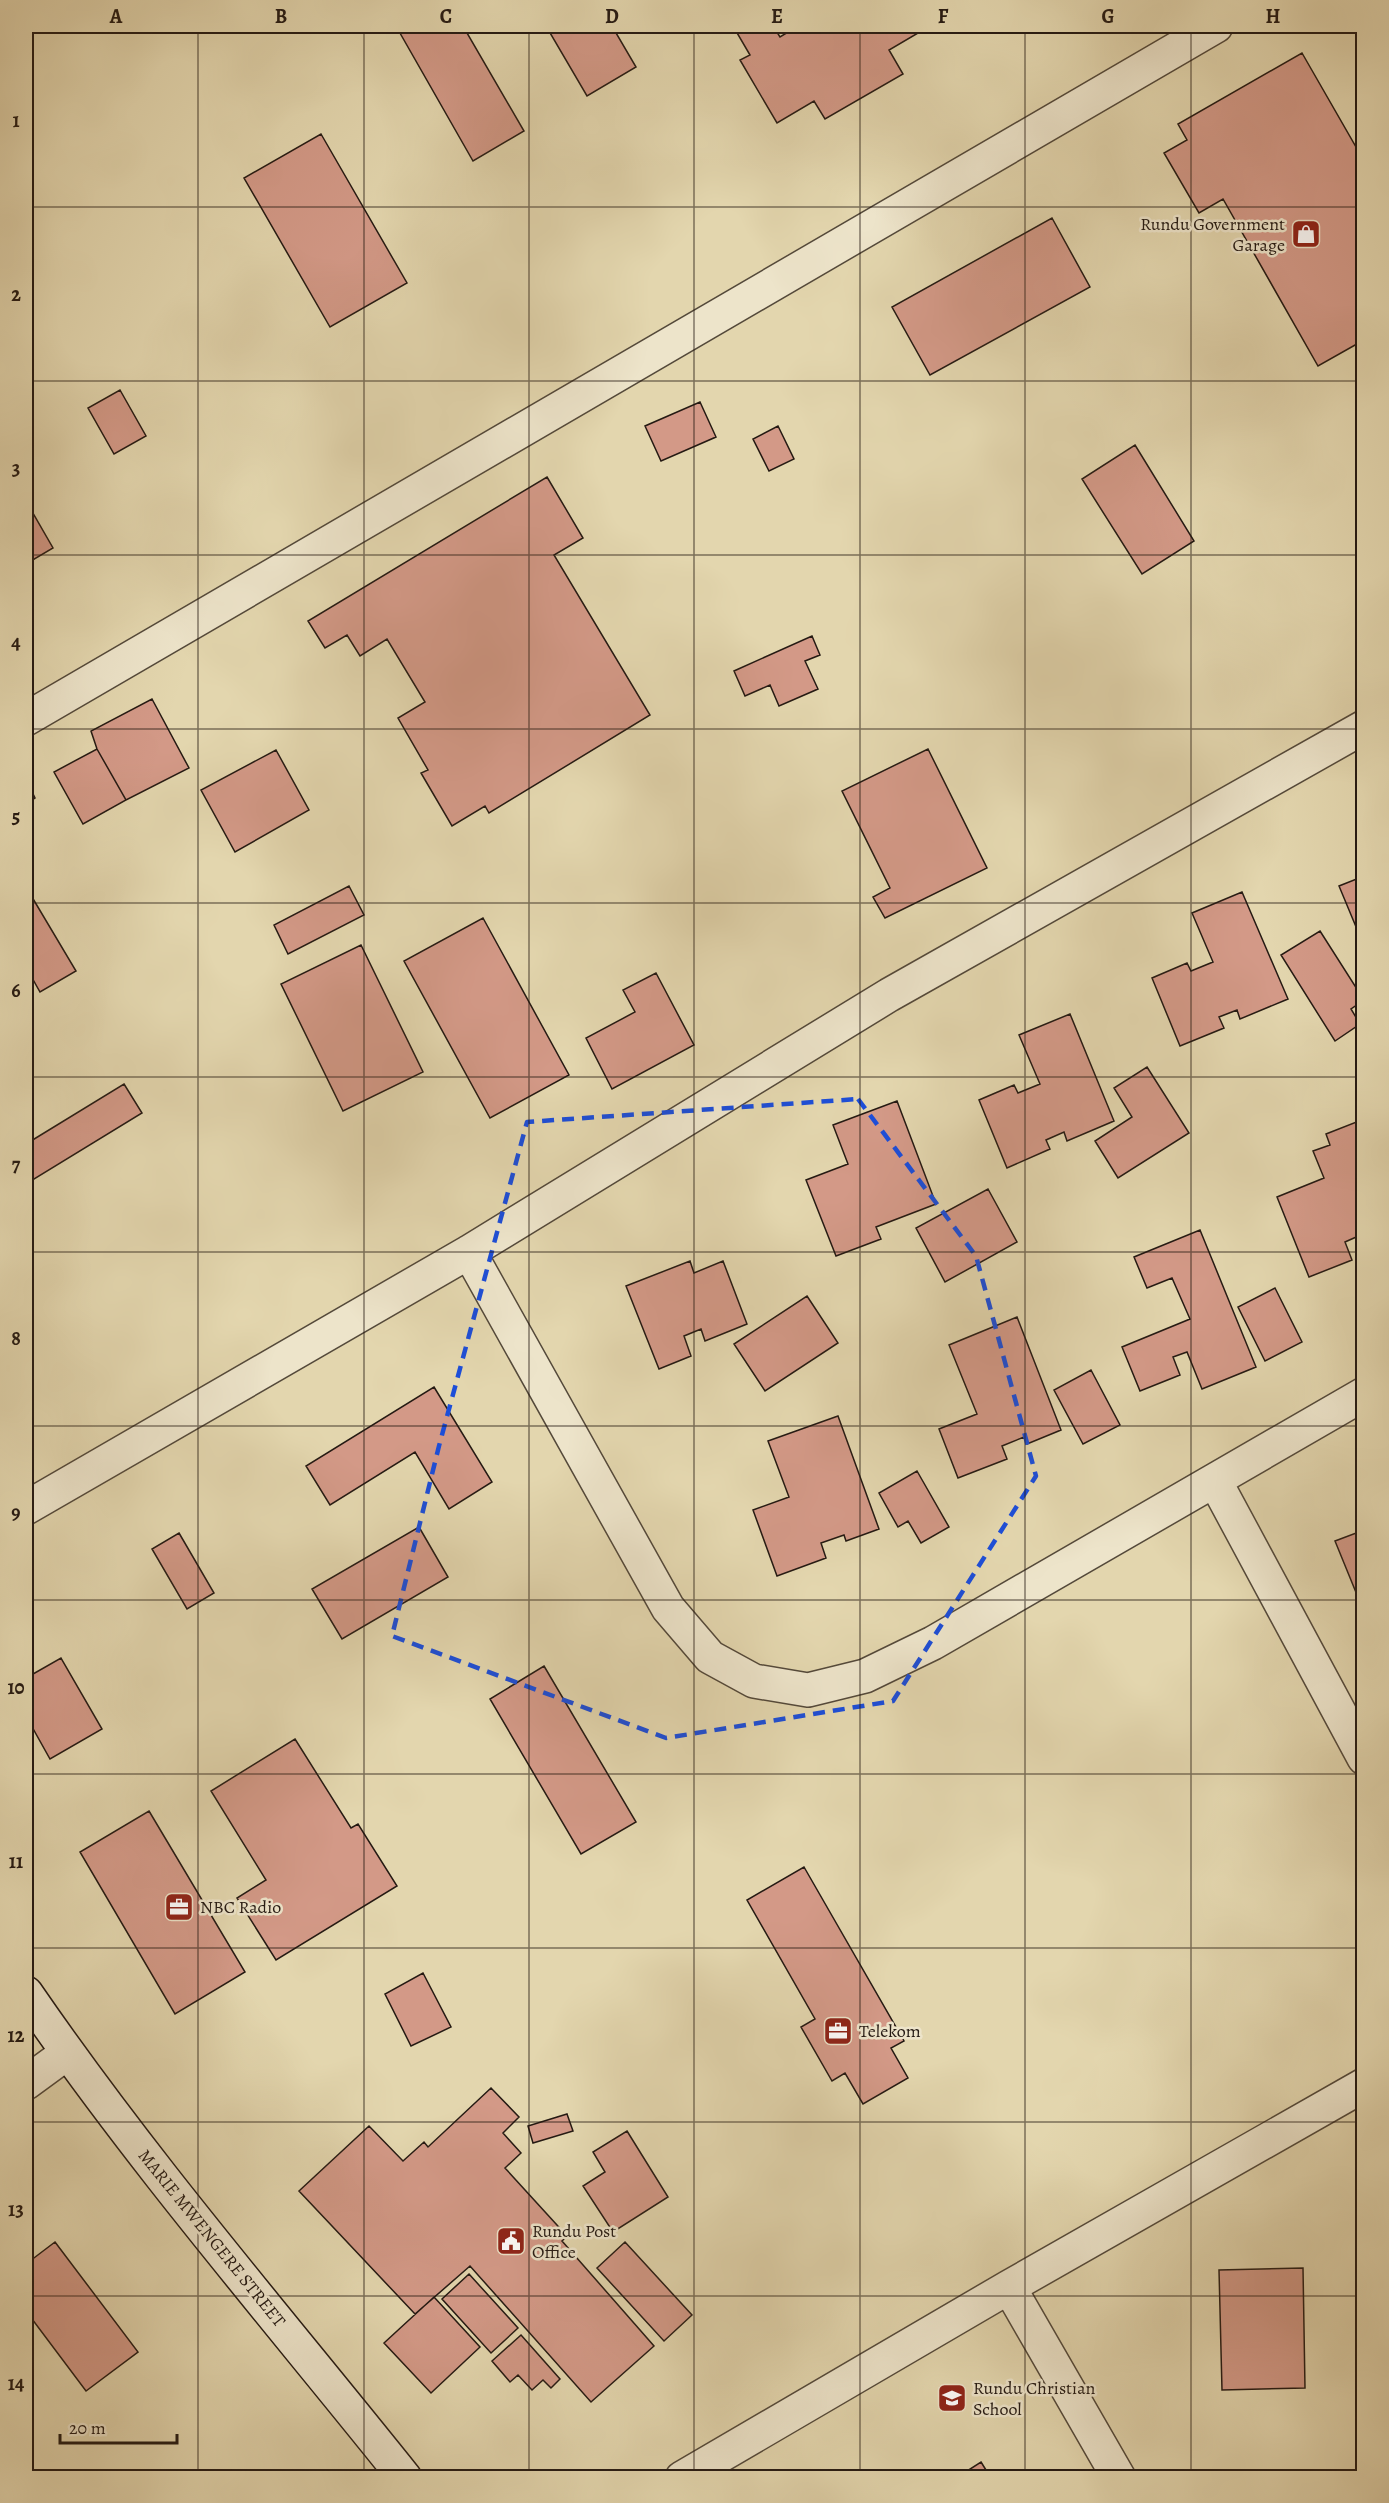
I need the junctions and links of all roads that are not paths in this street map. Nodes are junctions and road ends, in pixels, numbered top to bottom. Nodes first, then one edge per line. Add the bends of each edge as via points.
1 (1216, 26) edge
2 (26, 719) edge
3 (1364, 727) edge
4 (469, 1252) junction
5 (1364, 1394) edge
6 (1215, 1481) junction
7 (26, 1508) edge
8 (1364, 1758) edge
9 (26, 1993) edge
10 (67, 2053) junction
11 (26, 2083) edge
12 (1364, 2085) edge
13 (1009, 2287) junction
14 (405, 2478) edge
15 (682, 2478) edge
16 (1119, 2478) edge

1 - 2 street
3 - 4 street via 889,995
4 - 6 street via 668,1608 710,1657 754,1682 808,1690 866,1676 933,1643
4 - 7 street
5 - 6 street
6 - 8 street
9 - 10 street, MARIE MWENGERE STREET
10 - 11 street
10 - 14 street, MARIE MWENGERE STREET
12 - 13 street
13 - 15 street
13 - 16 street

